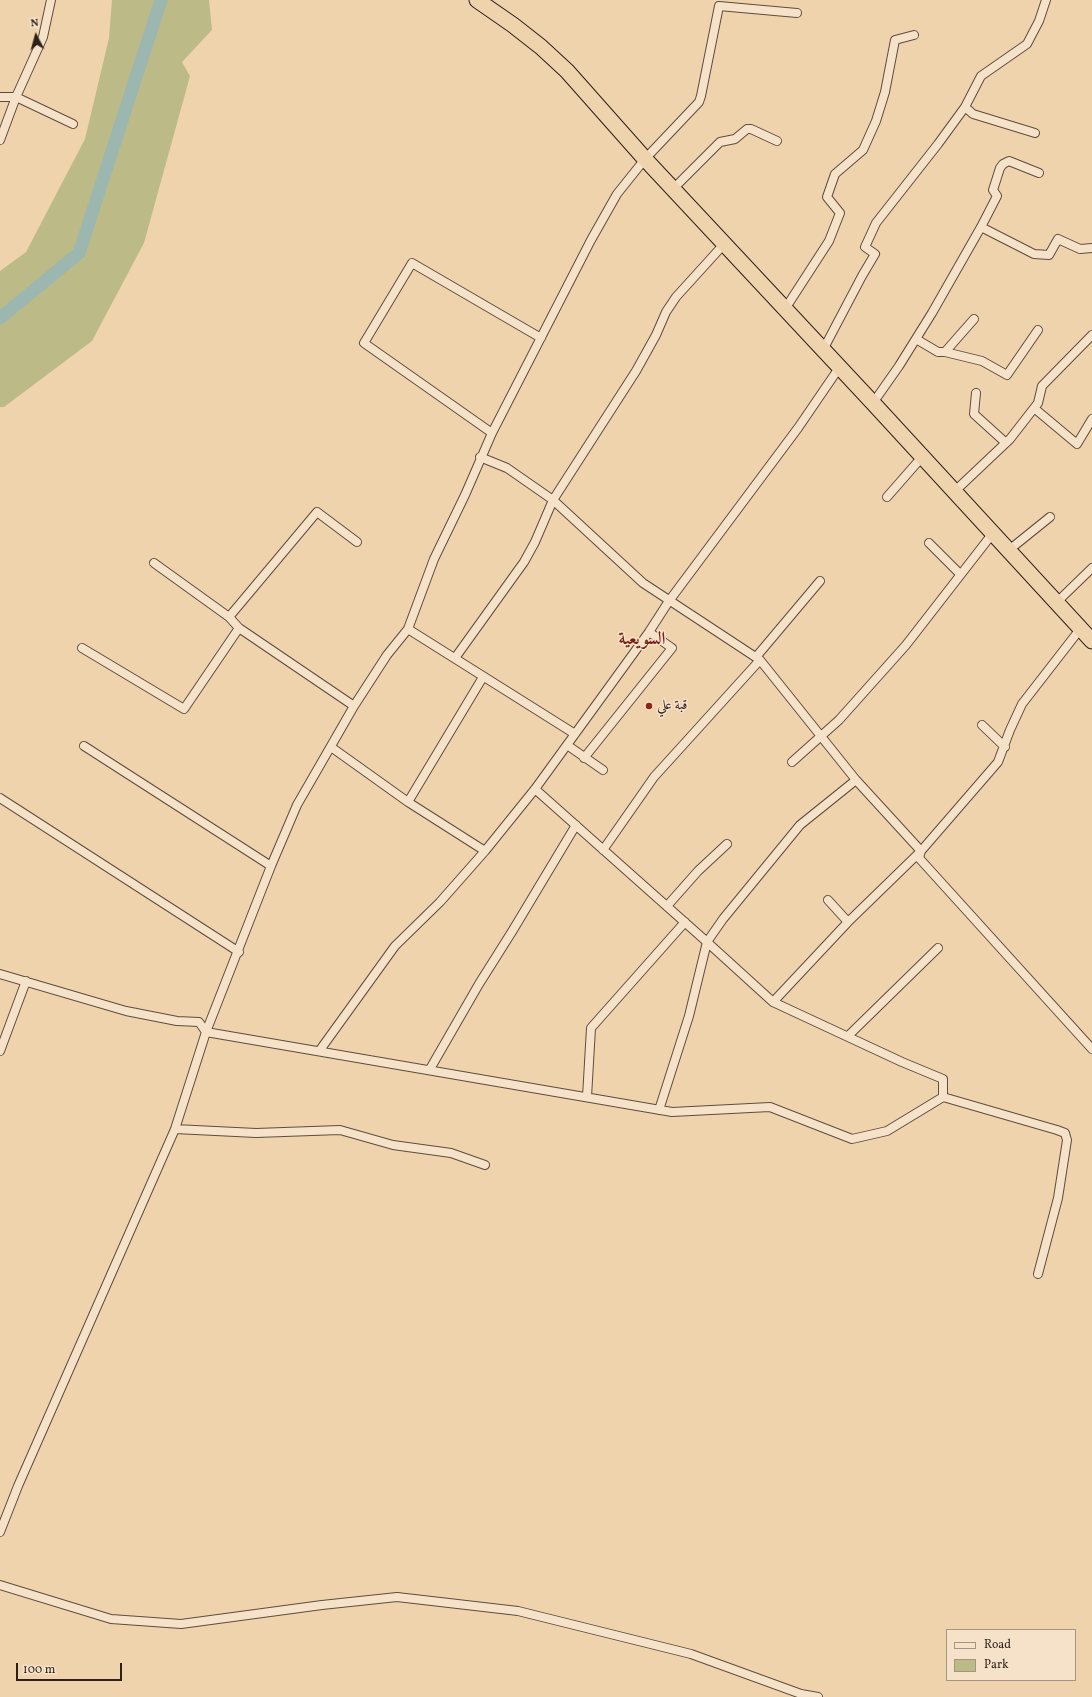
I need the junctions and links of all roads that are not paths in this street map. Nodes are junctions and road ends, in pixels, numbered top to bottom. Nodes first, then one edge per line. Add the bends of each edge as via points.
1 (51, 0) edge
2 (477, 0) edge
3 (1046, 0) edge
4 (796, 13) dead end
5 (914, 35) dead end
6 (0, 97) edge
7 (16, 97) junction
8 (964, 107) junction
9 (73, 124) dead end
10 (1035, 133) dead end
11 (0, 140) edge
12 (777, 141) dead end
13 (645, 159) junction
14 (1039, 173) dead end
15 (674, 188) junction
16 (981, 228) junction
17 (725, 244) junction
18 (1092, 248) edge
19 (785, 309) junction
20 (974, 319) dead end
21 (1038, 330) dead end
22 (1092, 335) edge
23 (542, 338) junction
24 (916, 339) junction
25 (823, 350) junction
26 (945, 352) junction
27 (839, 368) junction
28 (976, 394) dead end
29 (873, 402) junction
30 (1034, 408) junction
31 (1092, 419) edge
32 (492, 433) junction
33 (1006, 443) junction
34 (480, 457) junction
35 (922, 457) junction
36 (954, 491) junction
37 (886, 497) dead end
38 (554, 500) junction
39 (1050, 517) dead end
40 (993, 533) junction
41 (357, 542) dead end
42 (929, 543) dead end
43 (1009, 550) junction
44 (154, 564) dead end
45 (1092, 568) edge
46 (960, 574) junction
47 (820, 581) dead end
48 (669, 601) junction
49 (1057, 602) junction
50 (229, 616) junction
51 (239, 628) junction
52 (1081, 628) junction
53 (408, 629) junction
54 (649, 632) junction
55 (1092, 640) edge
56 (82, 648) dead end
57 (455, 658) junction
58 (758, 659) junction
59 (483, 677) junction
60 (354, 706) junction
61 (982, 726) dead end
62 (575, 734) junction
63 (820, 735) junction
64 (84, 746) dead end
65 (331, 746) junction
66 (567, 746) junction
67 (1005, 747) junction
68 (584, 758) junction
69 (792, 762) dead end
70 (602, 770) dead end
71 (856, 780) junction
72 (535, 789) junction
73 (0, 798) edge
74 (408, 802) junction
75 (576, 826) junction
76 (727, 844) dead end
77 (603, 850) junction
78 (485, 851) junction
79 (921, 851) junction
80 (271, 866) junction
81 (828, 900) dead end
82 (666, 906) junction
83 (685, 922) junction
84 (848, 922) junction
85 (707, 942) junction
86 (938, 948) dead end
87 (238, 952) junction
88 (0, 974) edge
89 (26, 981) junction
90 (773, 1002) junction
91 (206, 1032) junction
92 (848, 1036) junction
93 (1092, 1049) edge
94 (320, 1050) junction
95 (0, 1051) edge
96 (430, 1069) junction
97 (587, 1097) junction
98 (943, 1097) junction
99 (659, 1110) junction
100 (175, 1129) junction
101 (485, 1165) dead end
102 (1038, 1274) dead end
103 (0, 1532) edge
104 (0, 1585) edge
105 (818, 1697) edge

1 - 7 street via 43,38
2 - 13 highway via 555,59
3 - 8 street via 1027,44 981,76
4 - 13 street via 720,6 699,102
5 - 19 street via 895,40 885,92 863,150 834,174 827,197 840,212 829,241
6 - 7 street
7 - 9 street
7 - 11 street
8 - 10 street via 973,114
8 - 25 street via 876,223 865,246 875,254
12 - 15 street via 747,128 738,137 720,142
13 - 15 highway
13 - 23 street via 617,194
14 - 16 street via 1008,161 1003,164 993,190 997,196
15 - 17 highway
16 - 18 street via 1034,254 1049,255 1058,239 1080,248
16 - 24 street
17 - 19 highway
17 - 38 street via 669,307 636,371
19 - 25 highway
20 - 26 street
21 - 26 street via 1008,375 982,360
22 - 30 street via 1042,386 1038,403
23 - 32 street
23 - 32 street via 412,263 364,343
24 - 26 street via 938,352
24 - 29 street
25 - 27 highway
27 - 29 highway
27 - 48 street
28 - 33 street via 974,414
29 - 35 highway
30 - 31 street via 1077,444
30 - 33 street
32 - 34 street
33 - 36 street
34 - 38 street via 507,468
34 - 53 street via 466,495 434,559
35 - 36 highway
35 - 37 street
36 - 40 highway
38 - 48 street via 643,583
38 - 57 street via 524,562
39 - 43 street
40 - 43 highway
40 - 46 street
41 - 50 street via 317,512
42 - 46 street
43 - 49 highway
44 - 50 street
45 - 49 street
46 - 63 street via 906,645 839,720
47 - 58 street
48 - 54 street
48 - 58 street
49 - 52 highway
50 - 51 street
51 - 56 street via 184,709
51 - 60 street
52 - 55 highway
52 - 67 street via 1022,704
53 - 57 street
53 - 60 street via 387,655
54 - 62 street
54 - 68 street via 672,648
57 - 59 street
58 - 63 street
58 - 77 street via 654,777
59 - 62 street
59 - 74 street
60 - 65 street
61 - 67 street
62 - 66 street
63 - 69 street
63 - 71 street
64 - 80 street
65 - 74 street
65 - 80 street via 297,806
66 - 68 street
66 - 72 street
67 - 79 street via 998,762
68 - 70 street
71 - 79 street
71 - 85 street via 800,825
72 - 75 street
72 - 78 street
73 - 87 street
74 - 78 street
75 - 77 street
75 - 96 street
76 - 82 street via 698,870
77 - 82 street
78 - 94 street via 440,902 395,946
79 - 84 street
79 - 93 street via 919,858
80 - 87 street
81 - 84 street
82 - 83 street
83 - 85 street
83 - 97 street via 591,1028
84 - 90 street
85 - 90 street
85 - 99 street via 689,1016
86 - 92 street
87 - 91 street
88 - 89 street
89 - 91 street via 126,1011 177,1021 199,1022
89 - 95 street
90 - 92 street
91 - 94 street
91 - 100 street
92 - 98 street via 943,1078
94 - 96 street
96 - 97 street
97 - 99 street
98 - 99 street via 887,1131 852,1140 770,1107 672,1112
98 - 102 street via 1065,1133 1067,1140 1058,1198
100 - 101 street via 256,1133 340,1130 393,1145 451,1153
100 - 103 street
104 - 105 street via 112,1619 181,1624 397,1597 518,1611 691,1654 801,1694

